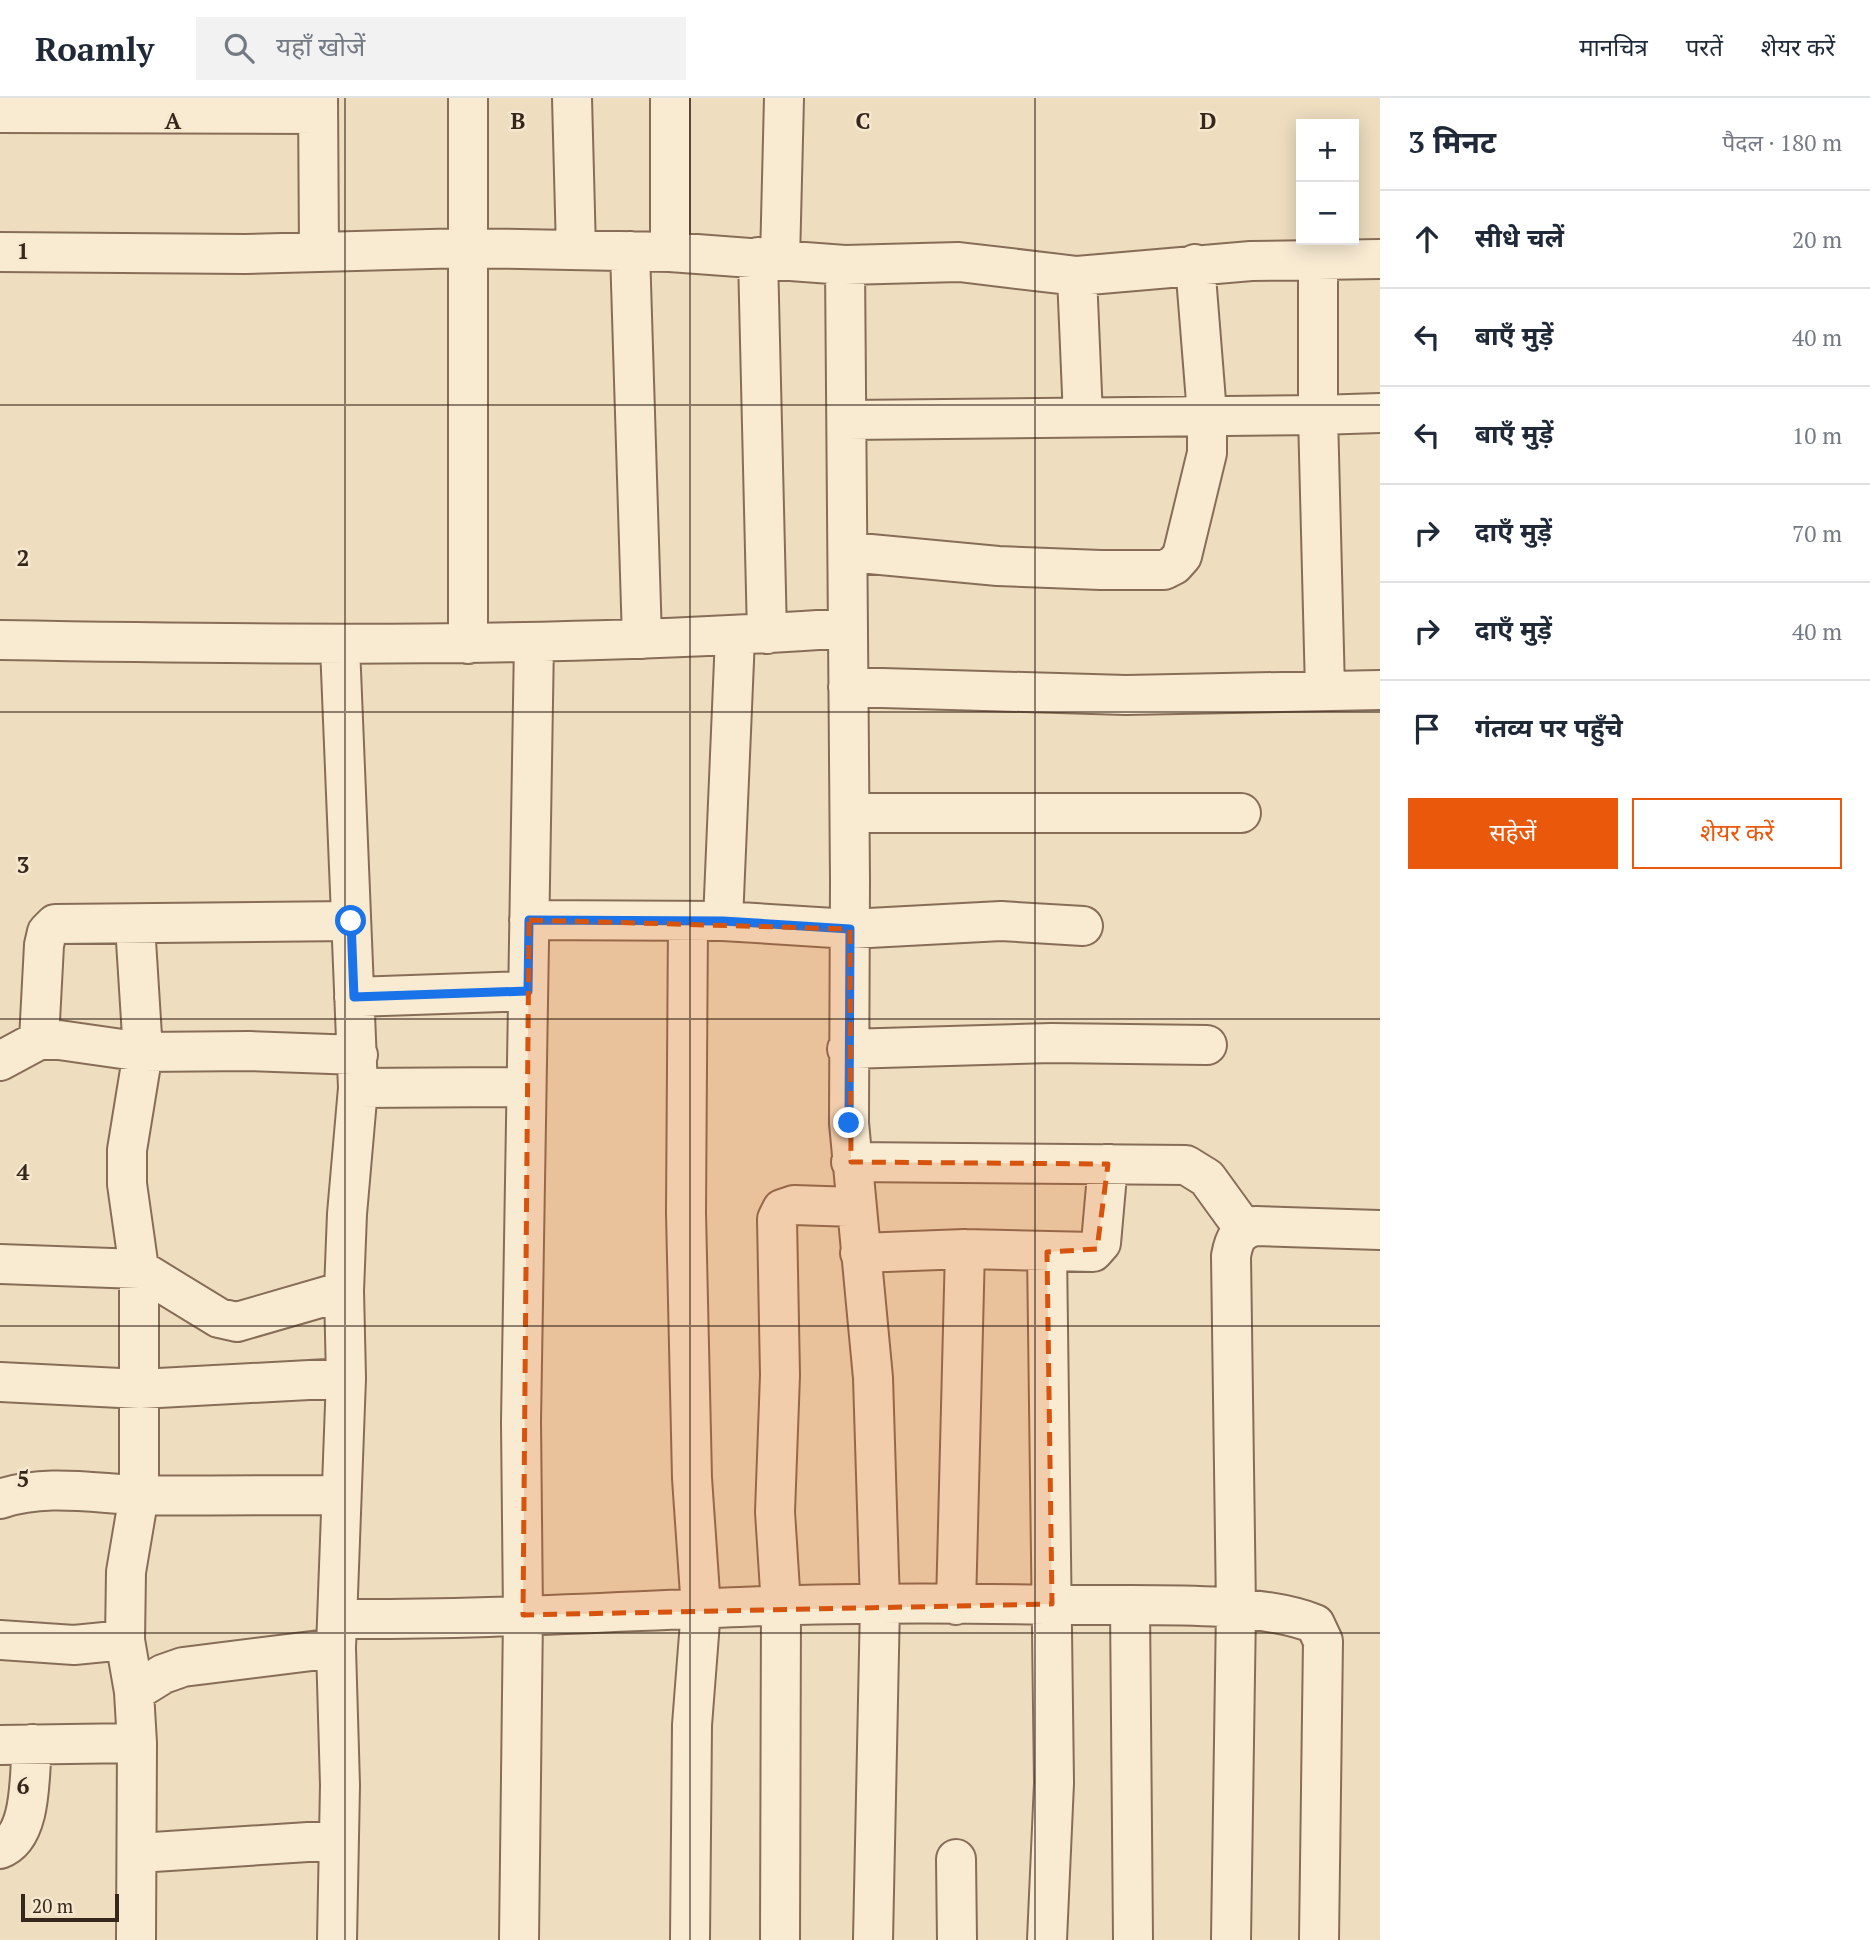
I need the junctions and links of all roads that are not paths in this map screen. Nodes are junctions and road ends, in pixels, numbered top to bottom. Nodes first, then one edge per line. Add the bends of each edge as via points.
1 (468, 98) edge
2 (572, 98) edge
3 (670, 98) edge
4 (784, 98) edge
5 (318, 106) edge
6 (0, 113) edge
7 (467, 248) junction
8 (576, 250) junction
9 (0, 251) edge
10 (630, 251) junction
11 (320, 252) junction
12 (670, 252) junction
13 (769, 259) junction
14 (1380, 259) edge
15 (1318, 260) junction
16 (1195, 264) junction
17 (845, 265) junction
18 (1077, 276) junction
19 (1380, 413) edge
20 (1207, 414) junction
21 (1318, 415) junction
22 (1083, 417) junction
23 (848, 420) junction
24 (849, 552) junction
25 (848, 628) junction
26 (751, 636) junction
27 (642, 639) junction
28 (0, 640) edge
29 (534, 642) junction
30 (468, 644) junction
31 (340, 646) junction
32 (848, 687) junction
33 (1325, 690) junction
34 (1380, 690) edge
35 (850, 813) junction
36 (1241, 813) dead end
37 (529, 920) junction
38 (351, 921) junction
39 (705, 921) junction
40 (135, 925) junction
41 (1083, 926) dead end
42 (850, 929) junction
43 (528, 991) junction
44 (354, 997) junction
45 (39, 1040) junction
46 (1207, 1045) dead end
47 (847, 1049) junction
48 (143, 1052) junction
49 (0, 1061) edge
50 (358, 1072) junction
51 (526, 1087) junction
52 (851, 1162) junction
53 (1108, 1164) junction
54 (855, 1207) junction
55 (1244, 1229) junction
56 (1380, 1230) edge
57 (965, 1249) junction
58 (1047, 1252) junction
59 (860, 1253) junction
60 (0, 1264) edge
61 (139, 1269) junction
62 (344, 1291) junction
63 (346, 1378) junction
64 (0, 1382) edge
65 (141, 1389) junction
66 (139, 1494) junction
67 (341, 1495) junction
68 (0, 1499) edge
69 (880, 1604) junction
70 (956, 1605) junction
71 (1052, 1605) junction
72 (1130, 1605) junction
73 (781, 1606) junction
74 (701, 1609) junction
75 (1236, 1609) junction
76 (523, 1615) junction
77 (337, 1634) junction
78 (0, 1640) edge
79 (125, 1640) junction
80 (134, 1692) junction
81 (137, 1742) junction
82 (16, 1745) edge
83 (339, 1840) junction
84 (0, 1849) edge
85 (138, 1853) junction
86 (956, 1859) dead end
87 (135, 1940) edge
88 (337, 1940) edge
89 (519, 1940) edge
90 (690, 1940) edge
91 (780, 1940) edge
92 (873, 1940) edge
93 (957, 1940) edge
94 (1047, 1940) edge
95 (1133, 1940) edge
96 (1231, 1940) edge
97 (1319, 1940) edge

1 - 7 street
2 - 8 street
3 - 12 street
4 - 13 street
5 - 6 street
5 - 11 street
7 - 8 street
7 - 11 street
7 - 30 street
8 - 10 street
9 - 11 street
10 - 12 street
10 - 27 street
12 - 13 street
13 - 17 street
13 - 26 street
14 - 15 street
15 - 16 street
15 - 21 street
16 - 18 street
16 - 20 street
17 - 18 street via 959,262
17 - 23 street
18 - 22 street
19 - 21 street
20 - 21 street
20 - 22 street
20 - 24 street via 1206,467 1182,556 1164,570 998,566
21 - 33 street
22 - 23 street
23 - 24 street
24 - 25 street
25 - 26 street
25 - 32 street
26 - 27 street
26 - 39 street
27 - 29 street
28 - 31 street
29 - 30 street
29 - 37 street
30 - 31 street
31 - 38 street
32 - 33 street via 1126,695
32 - 35 street
33 - 34 street
35 - 36 street
35 - 42 street
37 - 39 street
37 - 43 street
38 - 40 street
38 - 44 street
39 - 42 street
39 - 74 street via 688,1283 692,1478
40 - 45 street via 55,924 47,932
40 - 48 street
41 - 42 street via 1001,921
42 - 47 street
43 - 44 street
43 - 51 street
44 - 50 street
45 - 48 street
45 - 49 street
46 - 47 street
47 - 52 street
48 - 50 street via 249,1051
48 - 61 street via 127,1150
50 - 51 street
50 - 62 street
51 - 76 street
52 - 53 street
52 - 54 street
53 - 55 street via 1177,1165 1195,1170 1207,1178
53 - 58 street via 1101,1243 1093,1252
54 - 59 street
54 - 73 street via 794,1205 782,1209 777,1219 775,1512
55 - 56 street
55 - 75 street via 1234,1240 1231,1256
57 - 58 street
57 - 59 street
57 - 70 street
58 - 71 street
59 - 69 street via 873,1378
60 - 61 street
61 - 62 street via 219,1318 237,1322
61 - 65 street
62 - 63 street
63 - 65 street
63 - 67 street
64 - 65 street
65 - 66 street
66 - 67 street
66 - 68 street via 43,1490
66 - 79 street via 126,1572
67 - 77 street
69 - 70 street
69 - 73 street
69 - 92 street
70 - 71 street
71 - 72 street
71 - 94 street via 1054,1783
72 - 75 street
72 - 95 street
73 - 74 street
73 - 91 street
74 - 76 street
74 - 90 street via 692,1725
75 - 96 street
75 - 97 street via 1298,1617 1315,1624 1324,1641
76 - 77 street
76 - 89 street
77 - 80 street via 183,1667
77 - 83 street
78 - 79 street via 74,1645
79 - 80 street
80 - 81 street
81 - 82 street
81 - 85 street
82 - 84 street via 23,1824 11,1845
83 - 85 street
83 - 88 street
85 - 87 street
86 - 93 street

